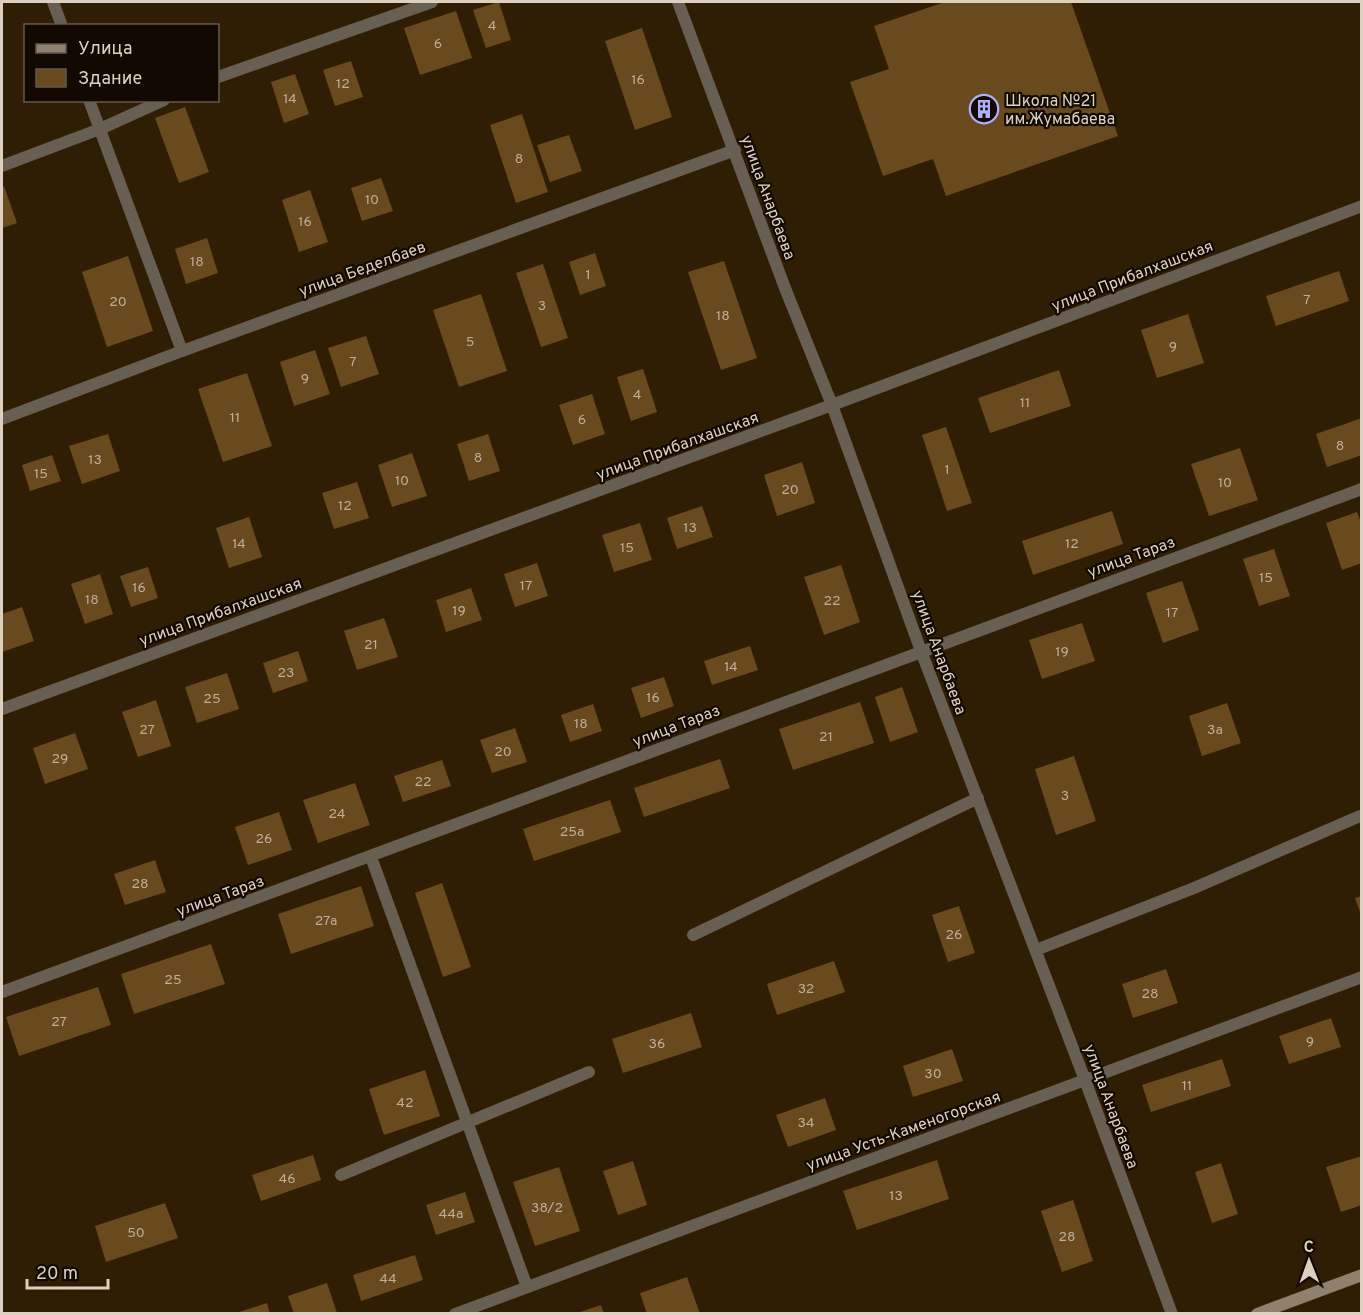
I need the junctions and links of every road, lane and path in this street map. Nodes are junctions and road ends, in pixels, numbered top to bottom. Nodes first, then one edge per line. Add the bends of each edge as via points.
1 (53, 2) edge
2 (432, 2) edge
3 (678, 2) edge
4 (61, 24) edge
5 (219, 77) edge
6 (90, 102) edge
7 (160, 102) edge
8 (100, 129) junction
9 (735, 150) junction
10 (2, 166) edge
11 (1362, 206) edge
12 (182, 351) junction
13 (832, 405) junction
14 (2, 419) edge
15 (1362, 489) edge
16 (921, 651) junction
17 (2, 709) edge
18 (978, 798) junction
19 (1360, 816) dead end
20 (371, 857) junction
21 (693, 935) dead end
22 (1036, 950) junction
23 (1362, 977) edge
24 (2, 992) edge
25 (589, 1072) dead end
26 (1085, 1080) junction
27 (467, 1123) junction
28 (341, 1175) dead end
29 (1362, 1275) edge
30 (527, 1287) junction
31 (455, 1314) edge
32 (1172, 1314) edge
33 (1257, 1314) edge

1 - 4 street
2 - 5 street
3 - 9 street, улица Анарбаева
6 - 8 street
7 - 8 street
8 - 10 street
8 - 12 street
9 - 12 street, улица Беделбаев
9 - 13 street, улица Анарбаева
11 - 13 street, улица Прибалхашская
12 - 14 street, улица Беделбаев
13 - 16 street, улица Анарбаева
13 - 17 street, улица Прибалхашская
15 - 16 street, улица Тараз
16 - 18 street, улица Анарбаева
16 - 20 street, улица Тараз
18 - 21 street
18 - 22 street, улица Анарбаева
19 - 22 street via 1194,888
20 - 24 street, улица Тараз
20 - 27 street
22 - 26 street, улица Анарбаева
23 - 26 street, улица Усть-Каменогорская
25 - 27 street
26 - 30 street, улица Усть-Каменогорская
26 - 32 street, улица Анарбаева
27 - 28 street
27 - 30 street
29 - 33 street
30 - 31 street, улица Усть-Каменогорская

